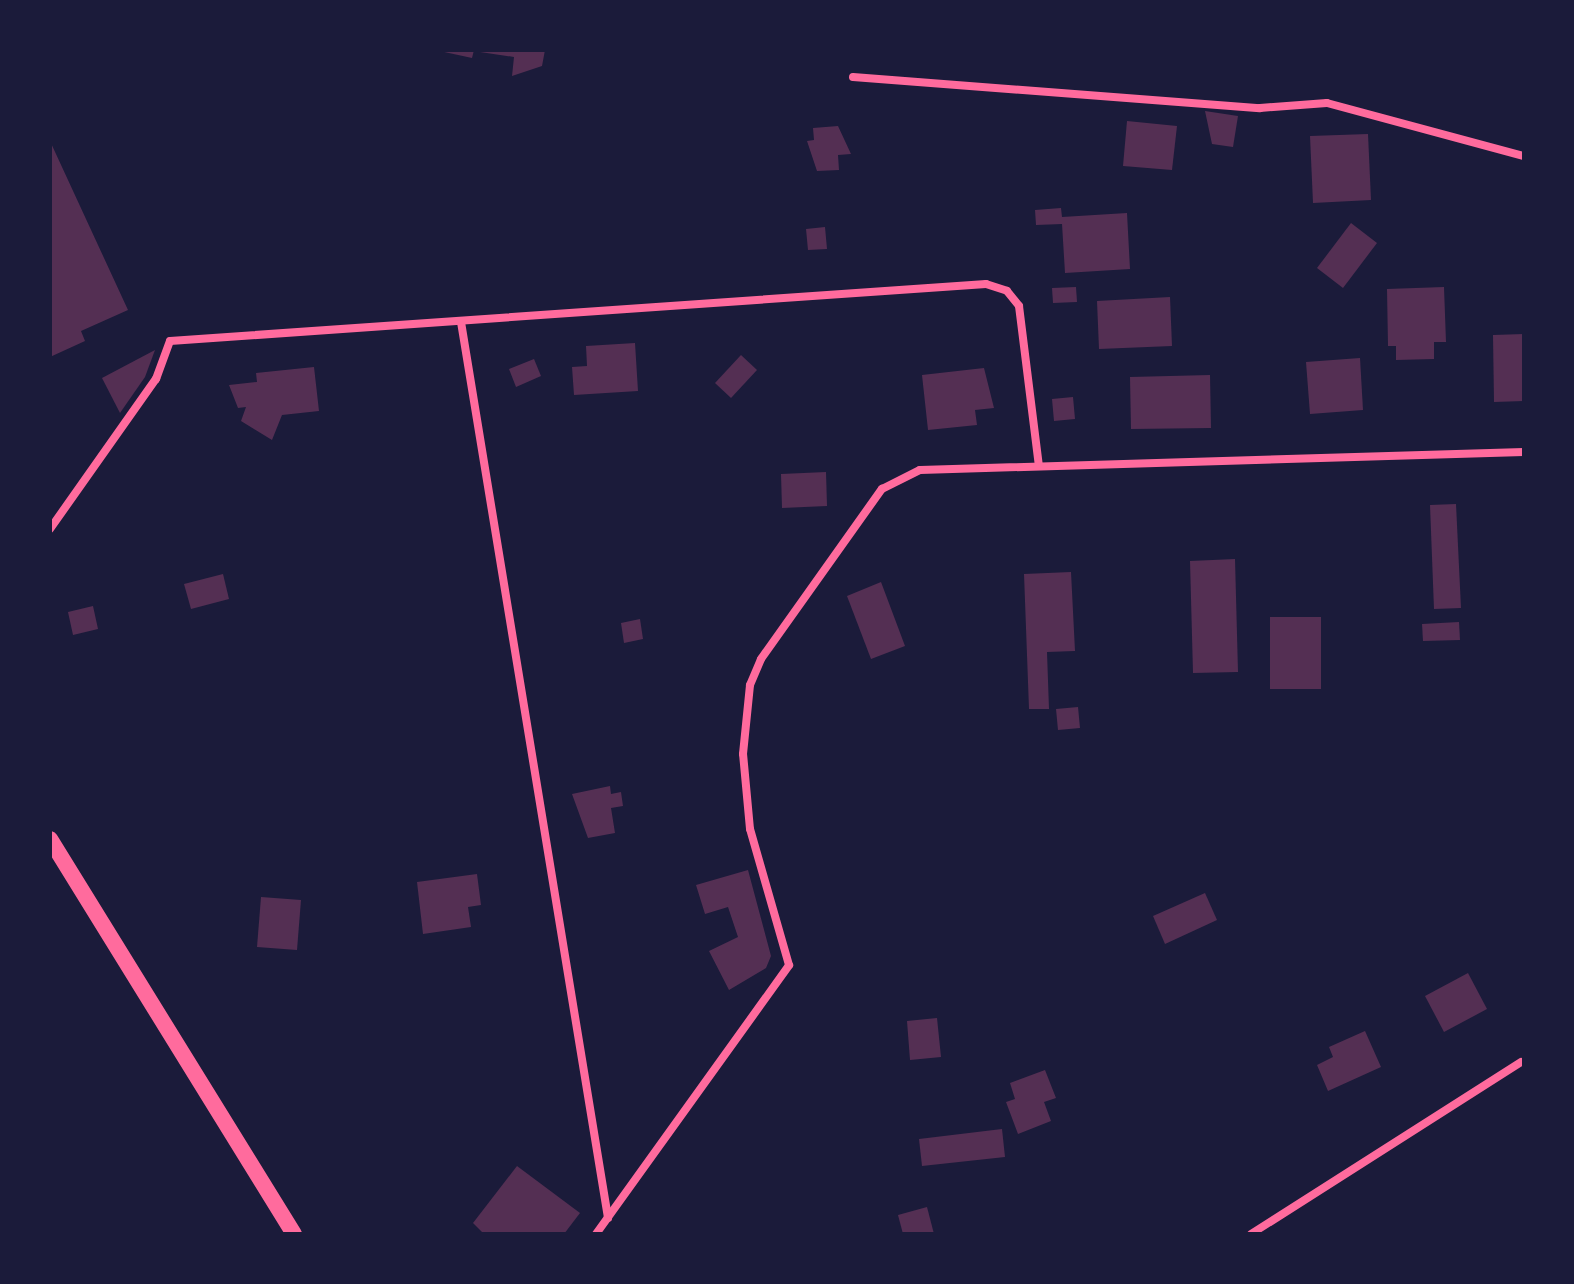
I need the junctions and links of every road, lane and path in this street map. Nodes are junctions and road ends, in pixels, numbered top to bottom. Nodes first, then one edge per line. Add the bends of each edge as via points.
1 (853, 77) dead end
2 (1524, 156) edge
3 (461, 322) junction
4 (1524, 452) edge
5 (1039, 466) junction
6 (50, 529) edge
7 (50, 839) edge
8 (1521, 1062) dead end
9 (608, 1218) junction
10 (294, 1234) edge
11 (596, 1234) edge
12 (1251, 1234) edge

1 - 2 street via 1260,108 1327,103
3 - 5 street via 986,284 1007,291 1019,306
3 - 6 street via 170,341 156,379
3 - 9 street
4 - 5 street
5 - 9 street via 897,477 761,659 750,685 743,754 748,814 789,965
7 - 10 main road
8 - 12 street
9 - 11 street

